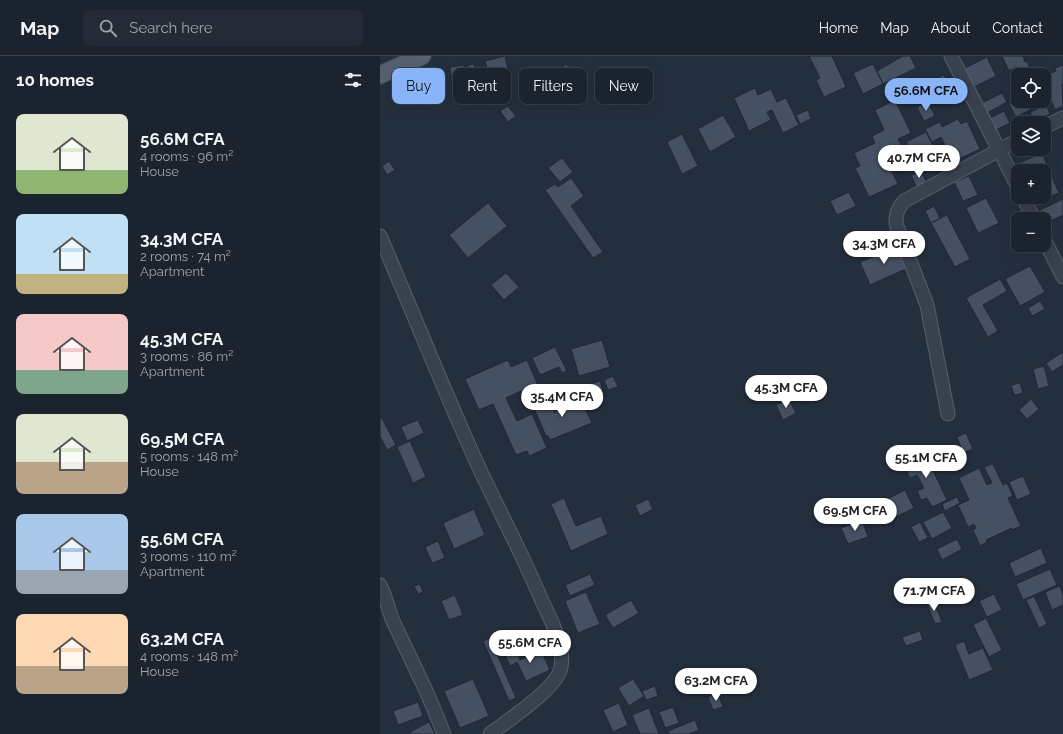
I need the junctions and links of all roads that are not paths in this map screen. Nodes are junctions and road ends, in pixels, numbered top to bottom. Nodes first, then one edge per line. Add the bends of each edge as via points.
1 (422, 56) edge
2 (951, 56) edge
3 (380, 75) edge
4 (1063, 118) edge
5 (1051, 124) edge
6 (1011, 144) edge
7 (999, 150) junction
8 (1011, 173) edge
9 (380, 236) edge
10 (1050, 252) edge
11 (1063, 277) edge
12 (948, 414) dead end
13 (380, 585) edge
14 (444, 734) edge
15 (490, 734) edge

1 - 3 main road
2 - 7 street
4 - 5 street
6 - 7 street
7 - 8 street
7 - 12 street via 904,201 896,213 896,224 927,305
9 - 15 street via 475,459 525,560 562,649 562,666 556,679 536,699
10 - 11 street
13 - 14 street via 392,619

